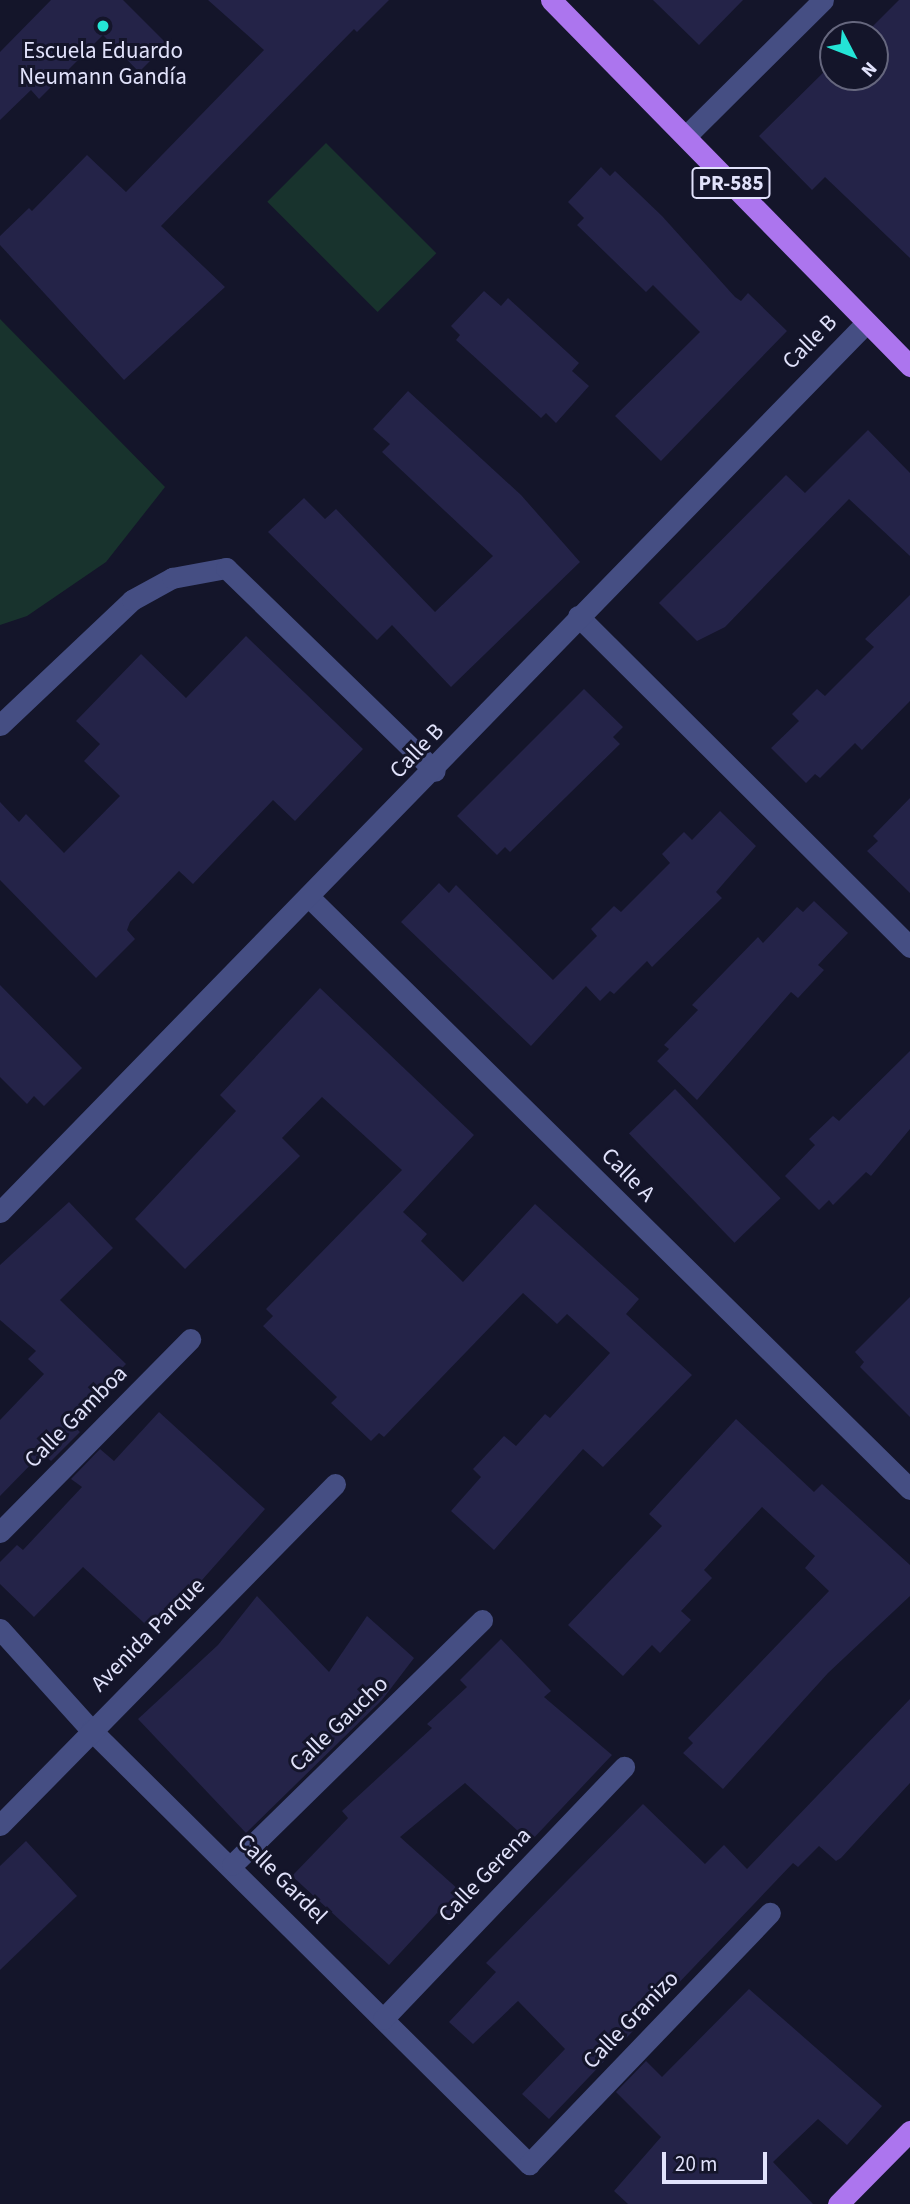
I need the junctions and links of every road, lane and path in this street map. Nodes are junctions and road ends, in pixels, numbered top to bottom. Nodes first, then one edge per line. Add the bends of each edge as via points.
1 (551, 0) edge
2 (823, 0) edge
3 (686, 136) junction
4 (867, 322) junction
5 (910, 366) edge
6 (578, 616) junction
7 (0, 725) edge
8 (435, 771) junction
9 (310, 898) junction
10 (910, 947) edge
11 (0, 1212) edge
12 (190, 1339) dead end
13 (335, 1484) dead end
14 (910, 1489) edge
15 (0, 1531) edge
16 (482, 1620) dead end
17 (0, 1629) edge
18 (91, 1730) junction
19 (624, 1767) dead end
20 (0, 1825) edge
21 (232, 1865) junction
22 (770, 1913) dead end
23 (383, 2019) junction
24 (910, 2131) edge
25 (529, 2164) joint
26 (838, 2204) edge

1 - 3 main road, PR-585
2 - 3 street
3 - 4 main road, PR-585
4 - 5 main road, PR-585
4 - 6 street, Calle B
6 - 8 street, Calle B
6 - 10 street
7 - 8 street via 132,600 172,579 226,568
8 - 9 street, Calle B
9 - 11 street, Calle B
9 - 14 street, Calle A
12 - 15 street, Calle Gamboa
13 - 18 street, Avenida Parque
16 - 21 street, Calle Gaucho
17 - 18 street, Calle Gardel
18 - 20 street, Avenida Parque
18 - 21 street, Calle Gardel
19 - 23 street, Calle Gerena
21 - 23 street, Calle Gardel
22 - 25 street, Calle Granizo
23 - 25 street, Calle Gardel
24 - 26 main road

